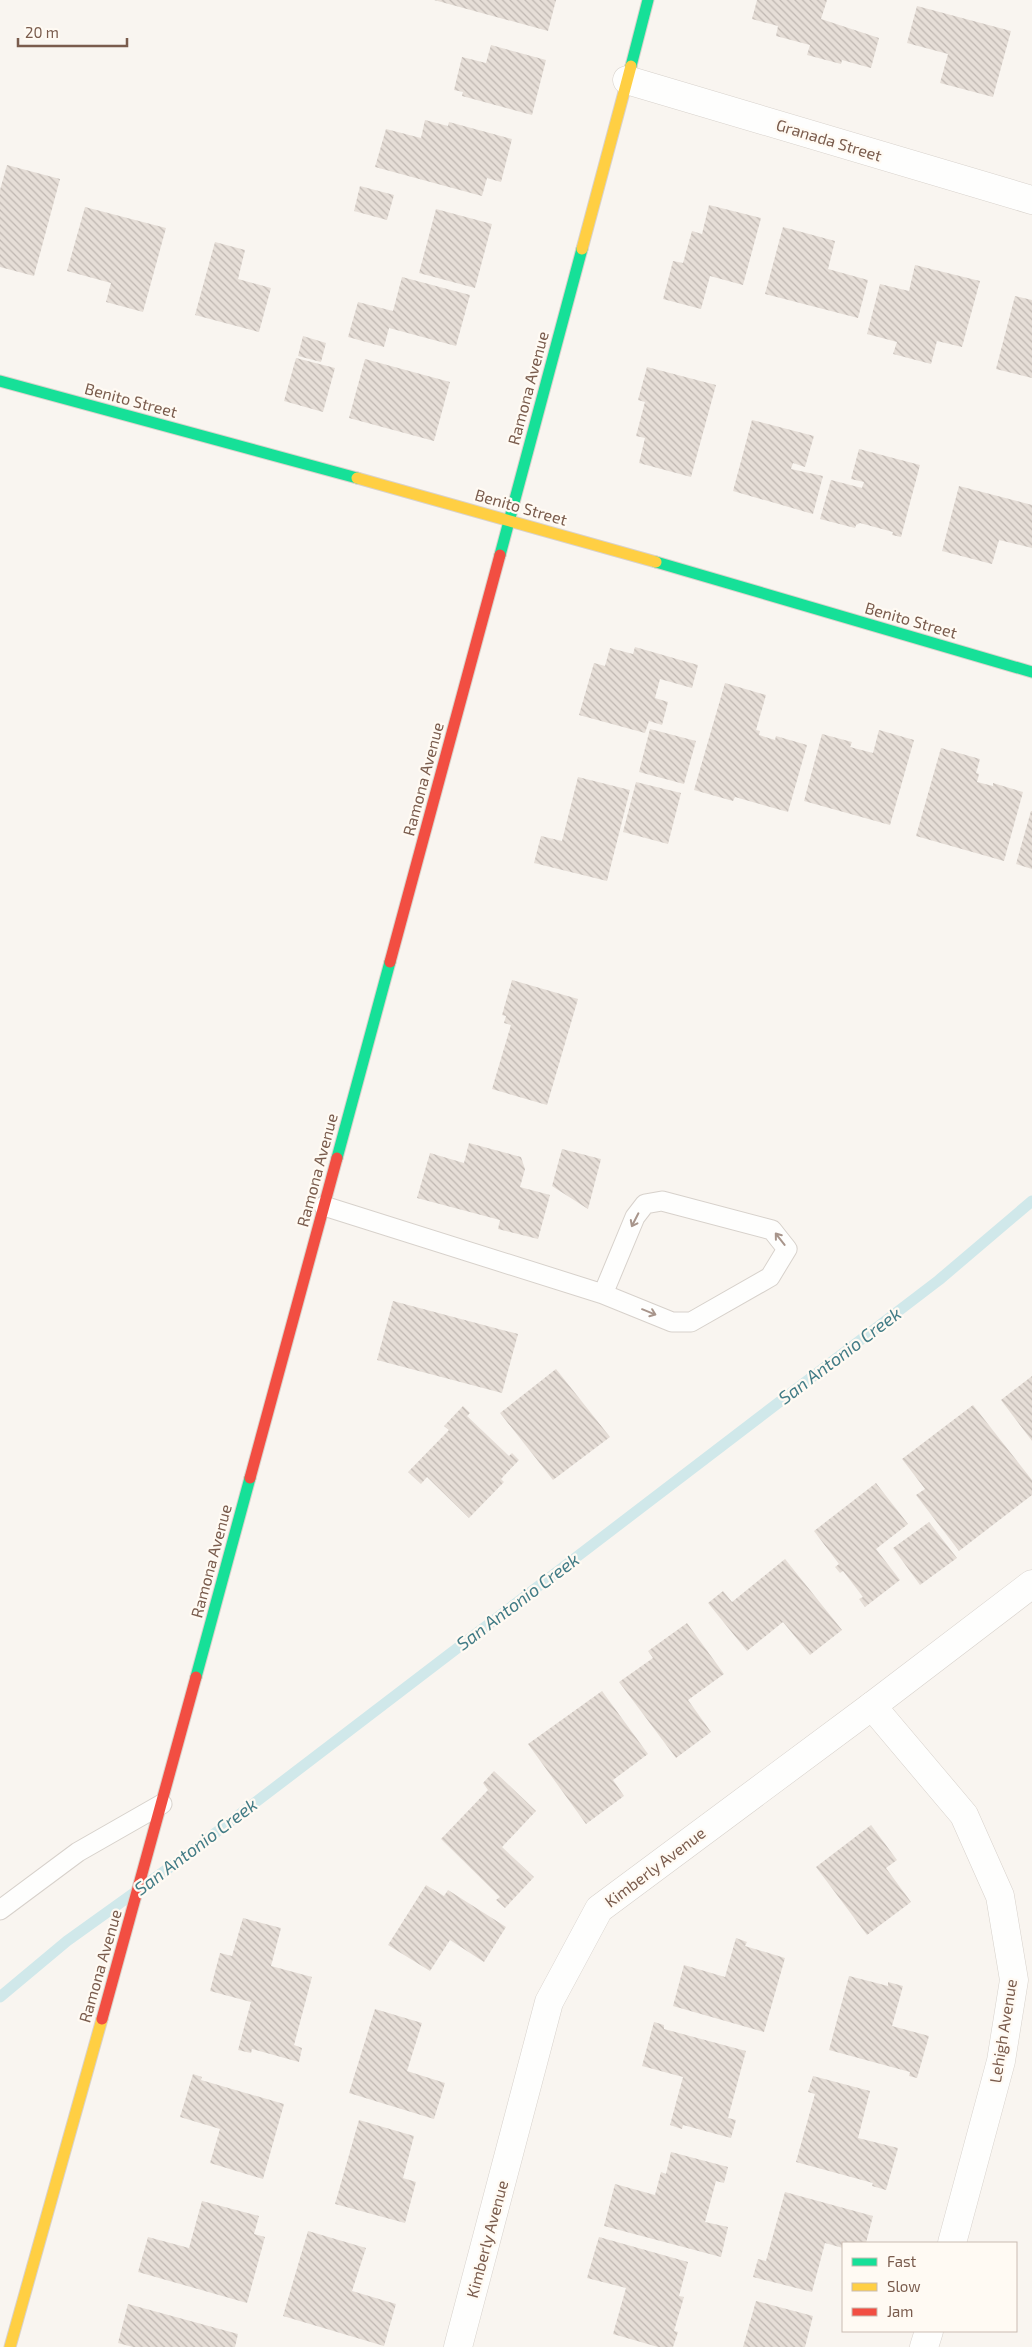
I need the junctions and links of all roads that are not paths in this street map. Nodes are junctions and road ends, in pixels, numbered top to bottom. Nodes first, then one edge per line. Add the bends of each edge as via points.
1 (648, 0) edge
2 (627, 80) junction
3 (1032, 200) edge
4 (0, 381) edge
5 (510, 520) junction
6 (1032, 672) edge
7 (324, 1206) junction
8 (603, 1294) junction
9 (1032, 1584) edge
10 (872, 1706) junction
11 (162, 1804) junction
12 (0, 1910) edge
13 (952, 2242) edge
14 (929, 2332) edge
15 (10, 2347) edge
16 (458, 2347) edge
17 (924, 2347) edge

1 - 2 street, Ramona Avenue
2 - 3 street, Granada Street
2 - 5 street, Ramona Avenue
4 - 5 street, Benito Street
5 - 6 street, Benito Street
5 - 7 street, Ramona Avenue
7 - 8 lane
7 - 11 street, Ramona Avenue
8 -> 8 lane via 672,1322 691,1322 770,1277 787,1248 772,1230 662,1201 645,1204 635,1216
9 - 10 street, Kimberly Avenue
10 - 13 street, Lehigh Avenue via 964,1815 1000,1896 1014,1980 1001,2061
10 - 16 street, Kimberly Avenue via 599,1909 549,2002
11 - 12 lane via 78,1852
11 - 15 street, Ramona Avenue
14 - 17 street

